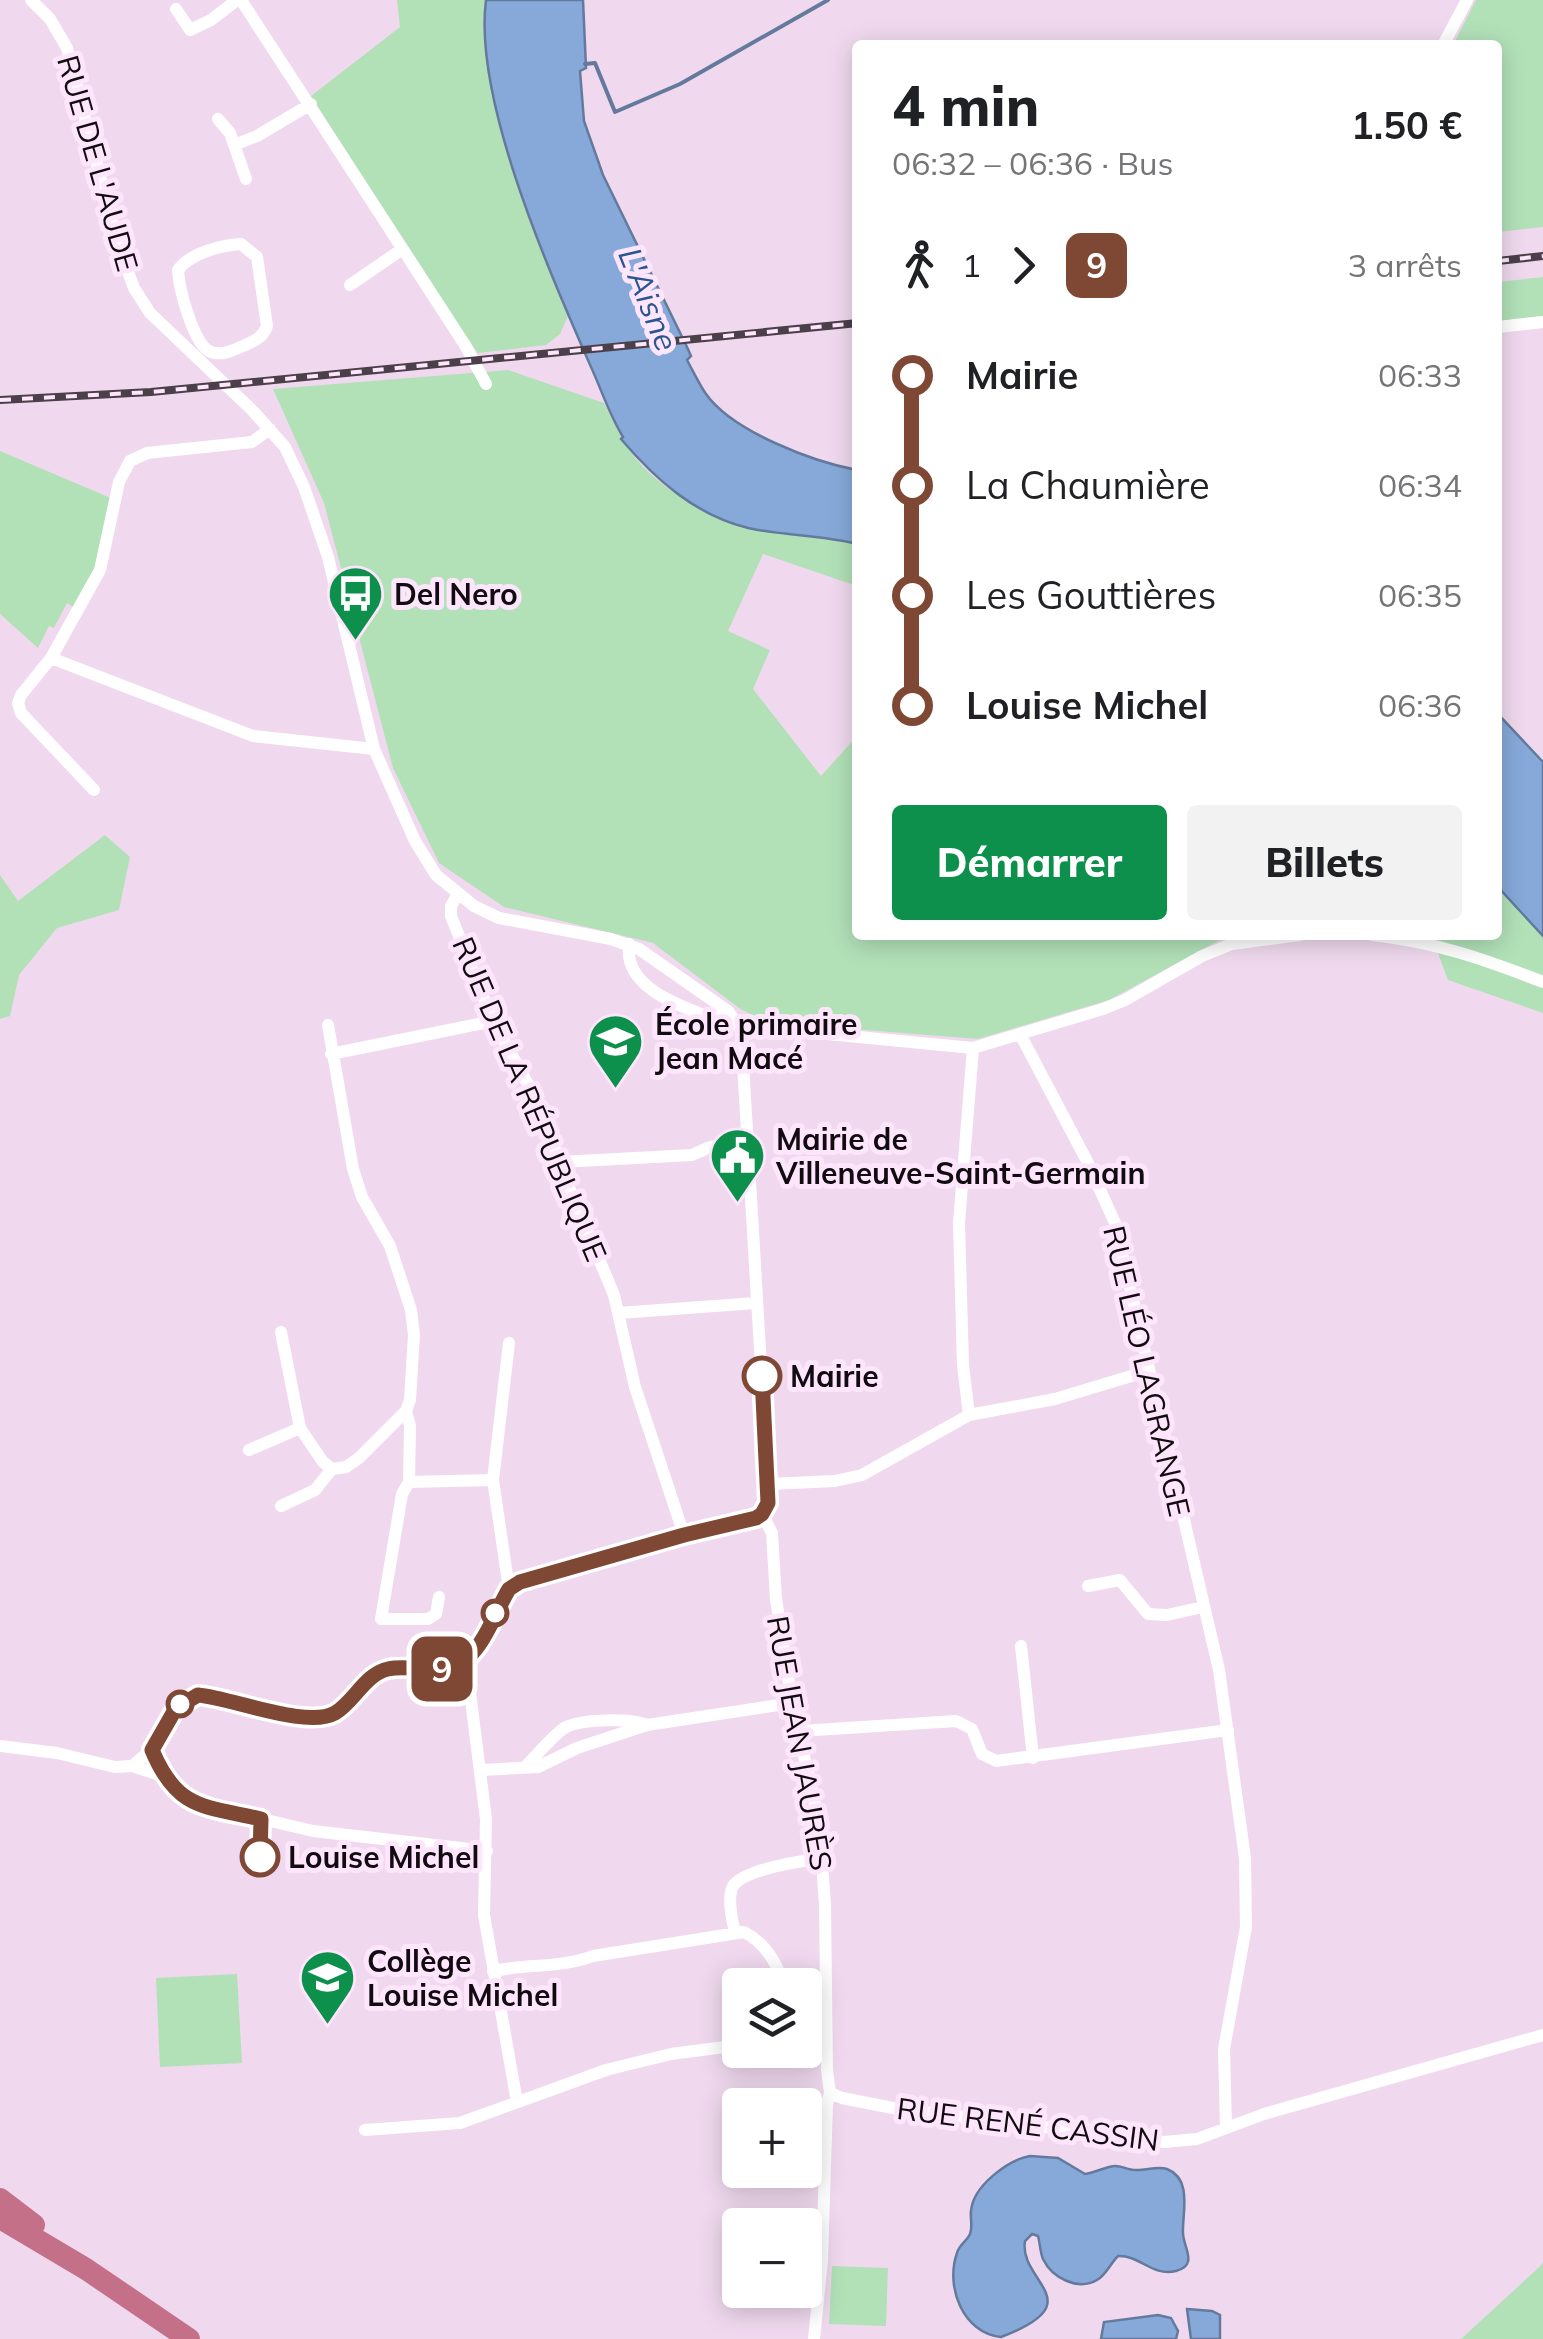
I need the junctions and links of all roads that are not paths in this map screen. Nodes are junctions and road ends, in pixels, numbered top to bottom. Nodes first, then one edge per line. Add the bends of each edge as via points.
1 (18, 0) edge
2 (239, 0) edge
3 (1467, 0) edge
4 (33, 3) edge
5 (176, 9) dead end
6 (1447, 40) edge
7 (311, 104) junction
8 (218, 119) dead end
9 (234, 145) junction
10 (246, 179) dead end
11 (401, 250) junction
12 (350, 284) dead end
13 (191, 322) junction
14 (1543, 322) edge
15 (1502, 326) edge
16 (171, 332) junction
17 (486, 384) dead end
18 (262, 420) junction
19 (52, 658) junction
20 (374, 749) junction
21 (94, 790) dead end
22 (458, 894) junction
23 (1262, 940) edge
24 (1420, 940) edge
25 (629, 944) junction
26 (1543, 982) edge
27 (725, 1014) junction
28 (493, 1021) junction
29 (328, 1025) dead end
30 (741, 1030) junction
31 (1020, 1034) junction
32 (973, 1048) junction
33 (331, 1054) junction
34 (746, 1144) junction
35 (560, 1162) junction
36 (756, 1303) junction
37 (619, 1313) junction
38 (282, 1332) dead end
39 (509, 1344) dead end
40 (1148, 1372) junction
41 (406, 1410) junction
42 (969, 1414) junction
43 (300, 1428) junction
44 (249, 1450) dead end
45 (332, 1469) junction
46 (493, 1480) junction
47 (409, 1482) junction
48 (768, 1484) junction
49 (281, 1506) dead end
50 (762, 1514) junction
51 (684, 1535) junction
52 (1088, 1586) dead end
53 (509, 1589) junction
54 (440, 1597) dead end
55 (1203, 1606) junction
56 (1021, 1646) dead end
57 (466, 1661) junction
58 (792, 1703) junction
59 (647, 1724) junction
60 (1228, 1730) junction
61 (800, 1731) junction
62 (558, 1734) junction
63 (0, 1746) edge
64 (577, 1748) junction
65 (152, 1750) junction
66 (1033, 1758) junction
67 (132, 1766) junction
68 (525, 1767) junction
69 (481, 1770) junction
70 (163, 1776) junction
71 (487, 1852) junction
72 (823, 1859) junction
73 (735, 1932) junction
74 (777, 1968) edge
75 (493, 1971) junction
76 (1543, 2035) edge
77 (822, 2040) edge
78 (826, 2040) junction
79 (722, 2047) edge
80 (830, 2093) junction
81 (517, 2102) junction
82 (1226, 2127) junction
83 (366, 2130) dead end
84 (0, 2199) edge
85 (0, 2218) edge
86 (86, 2269) junction
87 (189, 2339) edge
88 (814, 2339) edge

1 - 4 street
2 - 5 street via 190,30
2 - 7 street
3 - 6 street
4 - 16 street, RUE DE L'AUDE via 66,48 126,273
7 - 9 street
7 - 11 street
8 - 9 street
9 - 10 street
11 - 12 street
11 - 17 street
13 - 13 street via 211,352 230,351 264,334 265,304 250,248 228,245 184,262 179,282
13 - 16 street
14 - 15 street
16 - 18 street, RUE DE L'AUDE
18 - 19 street via 252,442 147,453 130,461 100,570
18 - 20 street, RUE DE L'AUDE via 286,447 317,518
19 - 20 street via 253,736
19 - 21 street via 18,708
20 - 22 street, RUE DE L'AUDE via 415,841 436,875
22 - 25 street, RUE DE L'AUDE via 498,918
22 - 28 street, RUE DE LA RÉPUBLIQUE via 451,916
23 - 31 street via 1232,944 1125,1000
24 - 26 street
25 - 27 street
25 - 27 street via 627,956 645,985 715,1019
27 - 30 street
28 - 33 street
28 - 35 street, RUE DE LA RÉPUBLIQUE via 541,1108
29 - 33 street
30 - 32 street
30 - 34 street
31 - 32 street
31 - 40 street, RUE LÉO LAGRANGE via 1114,1223
32 - 42 street via 958,1224
33 - 41 street via 352,1169 390,1246 410,1310
34 - 35 street via 692,1155
34 - 36 street
35 - 37 street, RUE DE LA RÉPUBLIQUE
36 - 37 street
36 - 48 street
37 - 51 street, RUE DE LA RÉPUBLIQUE via 635,1387
38 - 43 street
39 - 46 street
40 - 42 street via 1055,1400
40 - 55 street, RUE LÉO LAGRANGE
41 - 45 street via 359,1458
41 - 47 street
42 - 48 street via 862,1476
43 - 44 street
43 - 45 street
45 - 49 street via 315,1490
46 - 47 street
46 - 53 street
47 - 54 street via 381,1618 428,1619
48 - 50 street
50 - 51 street
50 - 58 street, RUE JEAN JAURÈS via 772,1533
51 - 53 street
52 - 55 street via 1120,1580 1156,1616
53 - 57 street
55 - 60 street, RUE LÉO LAGRANGE
56 - 66 street
57 - 65 street via 446,1669 389,1669 337,1712 317,1718 198,1695 176,1708
57 - 69 street
58 - 59 street
58 - 61 street, RUE JEAN JAURÈS
59 - 62 street via 613,1720 569,1726
59 - 64 street
60 - 66 street
60 - 82 street, RUE LÉO LAGRANGE via 1245,1858 1246,1927 1224,2048
61 - 66 street via 956,1721 972,1729 989,1759
61 - 72 street, RUE JEAN JAURÈS
62 - 64 street
62 - 68 street
63 - 67 street
64 - 68 street
65 - 67 street
65 - 70 street
67 - 70 street
68 - 69 street
69 - 71 street
70 - 71 street via 190,1802 244,1815 313,1831
71 - 75 street via 484,1915
72 - 73 street via 769,1868 737,1882
72 - 78 street, RUE JEAN JAURÈS
73 - 74 street via 751,1935
73 - 75 street via 572,1964
75 - 81 street
76 - 82 street, RUE RENÉ CASSIN
77 - 78 street
78 - 80 street, RUE JEAN JAURÈS
79 - 81 street via 606,2070
80 - 82 street, RUE RENÉ CASSIN via 893,2108 1164,2142
80 - 88 street, RUE JEAN JAURÈS
81 - 83 street via 460,2124
84 - 86 highway
85 - 86 highway
86 - 87 highway

